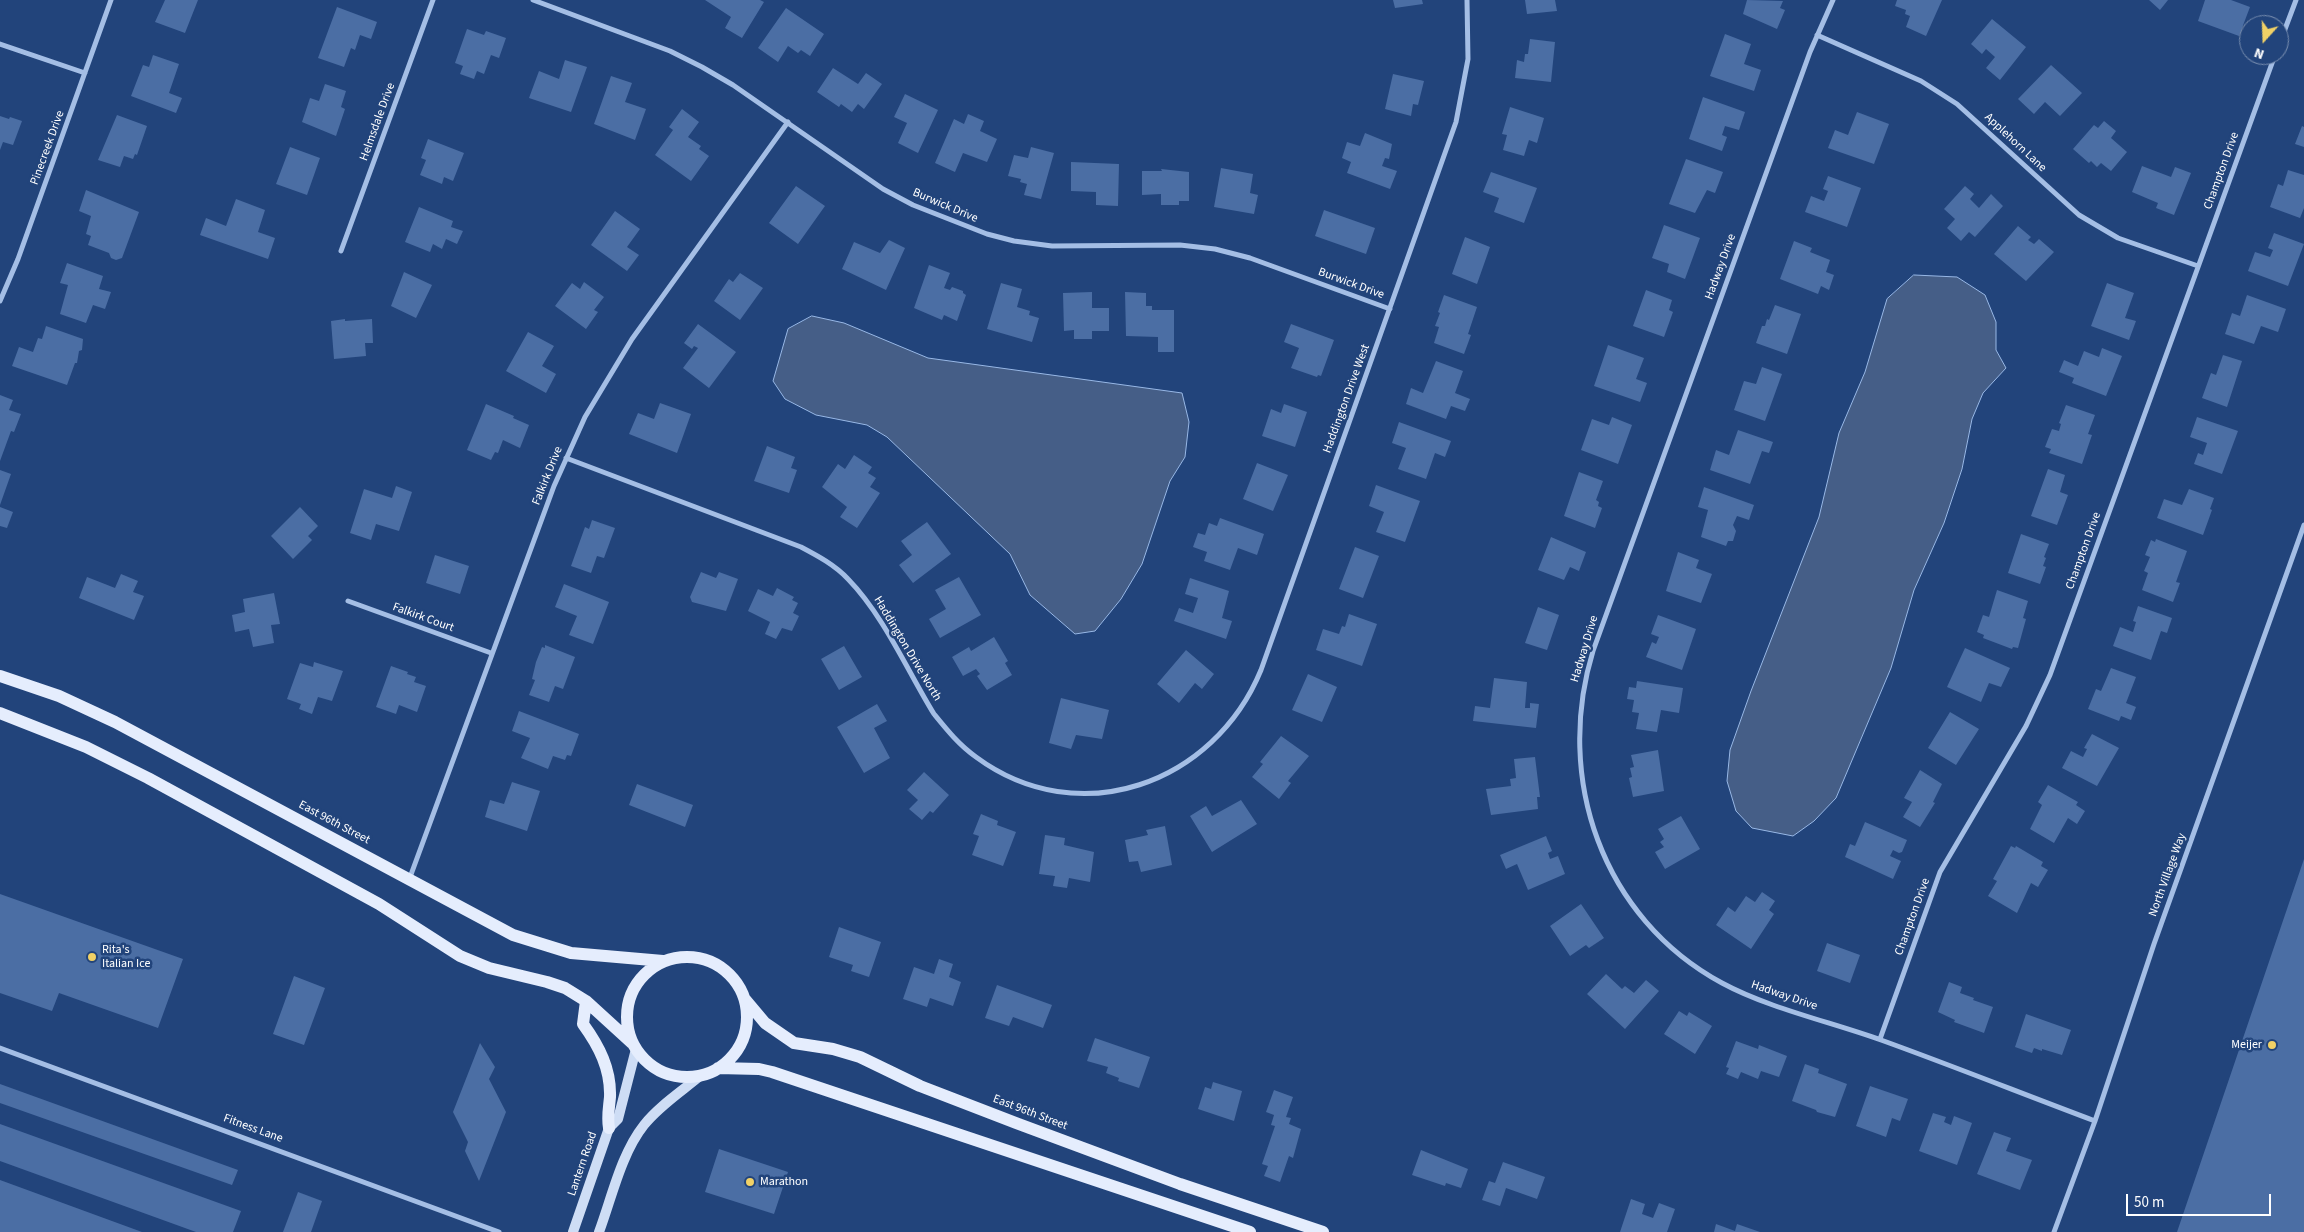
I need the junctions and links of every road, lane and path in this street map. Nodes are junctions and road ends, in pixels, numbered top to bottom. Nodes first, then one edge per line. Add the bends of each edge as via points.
1 (111, 0) edge
2 (433, 0) edge
3 (533, 0) edge
4 (1468, 0) edge
5 (1833, 0) edge
6 (2296, 0) edge
7 (2289, 19) edge
8 (1817, 35) junction
9 (0, 44) edge
10 (2271, 65) edge
11 (86, 73) junction
12 (788, 122) junction
13 (341, 251) dead end
14 (2198, 266) junction
15 (0, 301) edge
16 (1390, 309) junction
17 (566, 458) junction
18 (2304, 525) edge
19 (348, 601) dead end
20 (491, 653) junction
21 (0, 676) edge
22 (0, 713) edge
23 (1174, 771) joint
24 (409, 880) junction
25 (663, 961) junction
26 (744, 998) junction
27 (586, 1001) junction
28 (1880, 1039) junction
29 (634, 1046) junction
30 (0, 1048) edge
31 (718, 1068) junction
32 (700, 1076) junction
33 (2095, 1121) junction
34 (609, 1128) junction
35 (499, 1232) edge
36 (573, 1232) edge
37 (599, 1232) edge
38 (1250, 1232) edge
39 (1322, 1232) edge
40 (2054, 1232) edge

1 - 11 street, Pinecreek Drive
2 - 13 street, Helmsdale Drive
3 - 12 street, Burwick Drive via 670,51 702,67
4 - 16 street, Haddington Drive West via 1468,60 1460,104
5 - 8 street, Hadway Drive
6 - 7 street
8 - 14 street, Applehorn Lane via 1921,81 1957,104 2079,215 2118,238
8 - 28 street, Hadway Drive via 1593,651 1581,704 1578,750 1586,803 1607,862 1641,916 1666,942 1693,965 1740,992
9 - 11 street
10 - 14 street, Champton Drive
11 - 15 street, Pinecreek Drive
12 - 16 street, Burwick Drive via 883,189 987,234 1014,242 1052,246 1180,245 1224,251
12 - 17 street, Falkirk Drive via 621,355 585,417
14 - 28 street, Champton Drive via 2050,675 2026,726 1940,872
16 - 23 street, Haddington Drive West via 1254,686 1223,732 1204,751
17 - 20 street, Falkirk Drive
17 - 23 street, Haddington Drive North via 801,547 825,560 865,599 945,728 977,758 1008,776 1033,786 1086,793 1122,790
18 - 33 street, North Village Way via 2154,944
19 - 20 street, Falkirk Court
20 - 24 street, Falkirk Drive
21 - 24 main road, East 96th Street via 59,696 115,722
22 - 27 main road via 86,747 148,778 379,904 460,956 489,968 565,988
24 - 25 main road, East 96th Street via 499,929 542,945 588,955
25 - 26 main road via 682,957 702,959 720,967 734,980
25 - 29 main road via 634,987 627,1005 627,1024
26 - 31 main road via 747,1018 743,1038 733,1055
26 - 39 main road, East 96th Street via 765,1024 794,1042 860,1056 920,1086 1016,1123
27 - 29 main road
27 - 34 main road via 583,1024 599,1048 608,1076
28 - 33 street, Hadway Drive
29 - 32 main road via 660,1071
29 - 34 street, Lantern Road via 618,1119
30 - 35 street, Fitness Lane
31 - 32 main road
31 - 38 main road via 766,1070
32 - 37 street via 640,1130
33 - 40 street, North Village Way
34 - 36 street, Lantern Road

